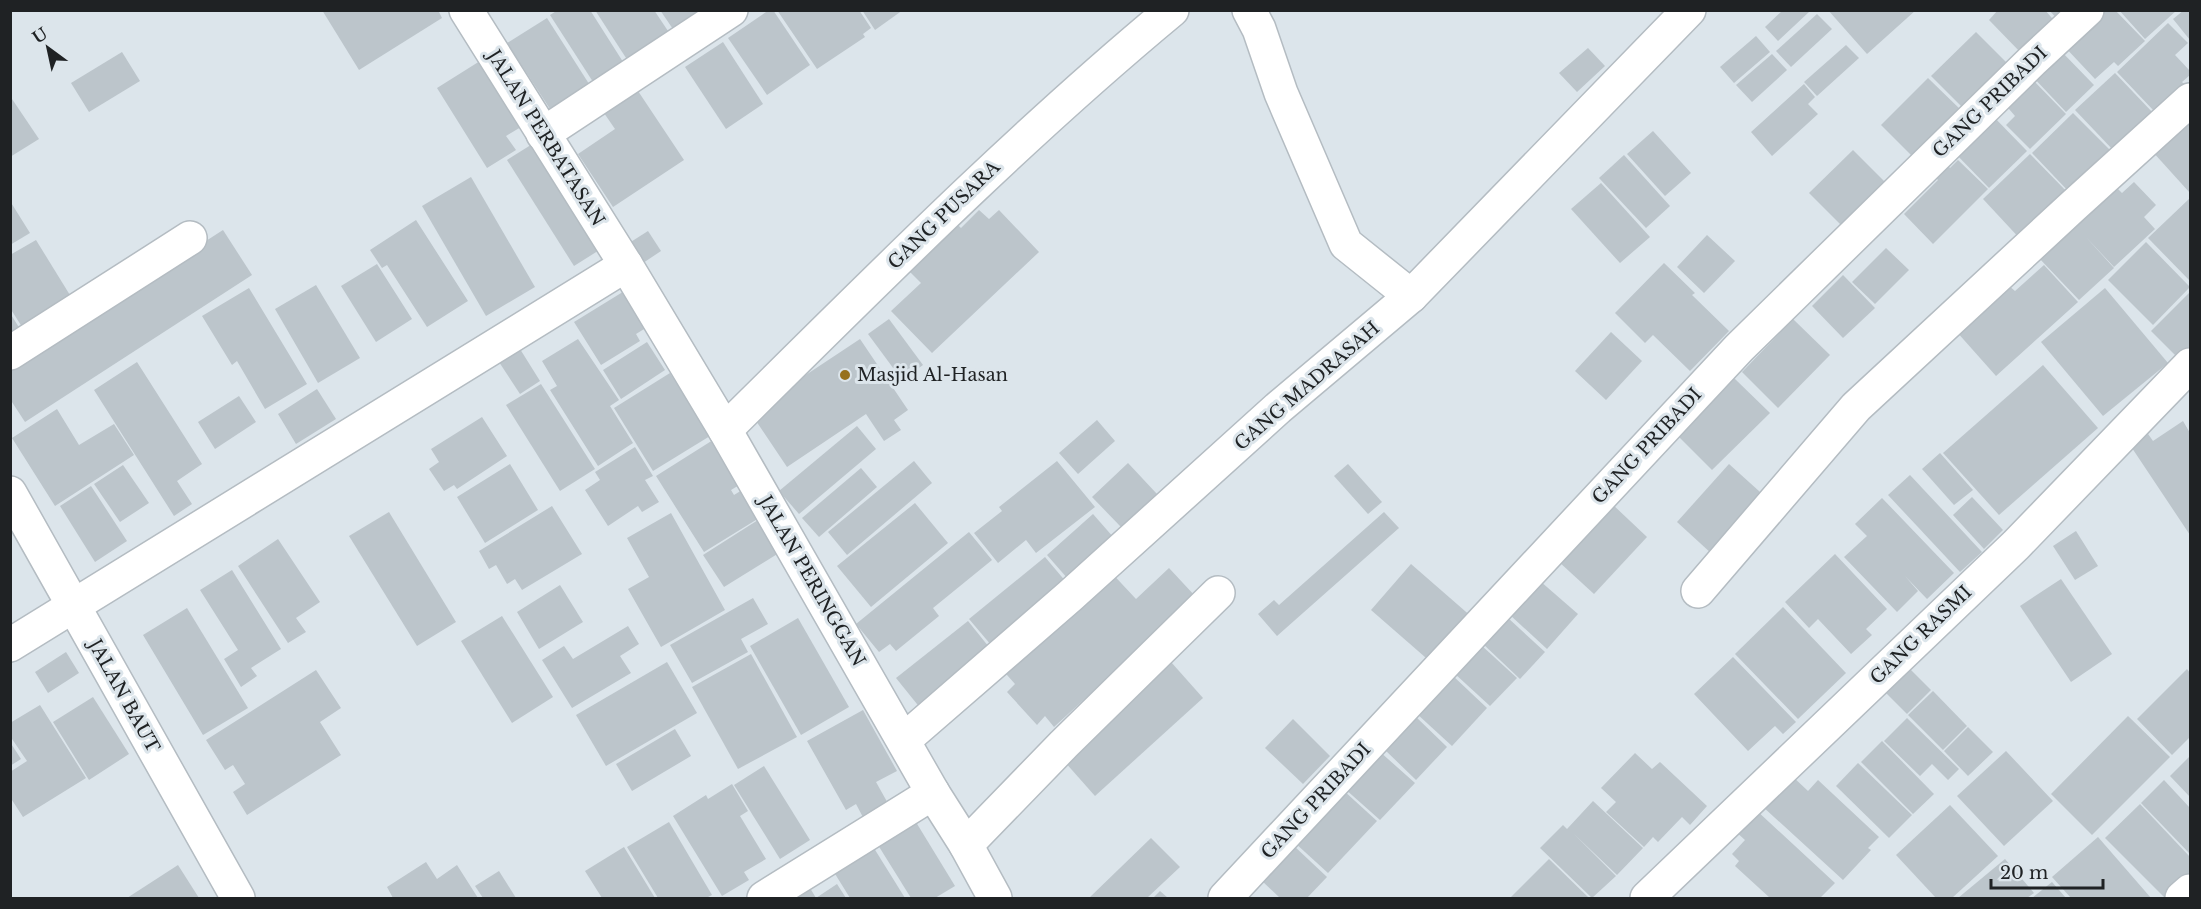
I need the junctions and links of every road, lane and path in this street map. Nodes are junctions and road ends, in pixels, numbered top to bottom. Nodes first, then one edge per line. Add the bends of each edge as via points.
1 (466, 10) edge
2 (731, 10) edge
3 (1172, 10) edge
4 (1249, 10) edge
5 (1689, 10) edge
6 (2086, 10) edge
7 (2190, 100) edge
8 (543, 134) junction
9 (190, 238) dead end
10 (626, 265) junction
11 (1411, 296) junction
12 (10, 352) edge
13 (2190, 365) edge
14 (725, 430) junction
15 (10, 493) edge
16 (1698, 591) dead end
17 (1218, 592) dead end
18 (74, 607) junction
19 (10, 645) edge
20 (904, 740) junction
21 (933, 793) junction
22 (966, 845) junction
23 (2190, 891) edge
24 (238, 898) edge
25 (764, 898) edge
26 (995, 898) edge
27 (1225, 898) edge
28 (1647, 898) edge
29 (2182, 898) edge

1 - 8 street, JALAN PERBATASAN
2 - 8 street
3 - 14 street, GANG PUSARA via 956,202
4 - 11 street via 1347,244
5 - 11 street, GANG MADRASAH
6 - 27 street, GANG PRIBADI via 1739,348
7 - 16 street via 1856,407
8 - 10 street, JALAN PERBATASAN
9 - 12 street
10 - 14 street, JALAN PERINGGAN
10 - 18 street
11 - 20 street, GANG MADRASAH via 1278,408
13 - 28 street, GANG RASMI via 2016,545
14 - 20 street, JALAN PERINGGAN
15 - 18 street, JALAN BAUT
17 - 22 street
18 - 19 street
18 - 24 street, JALAN BAUT
20 - 21 street, JALAN PERINGGAN
21 - 22 street, JALAN PERINGGAN
21 - 25 street
22 - 26 street, JALAN PERINGGAN
23 - 29 street

